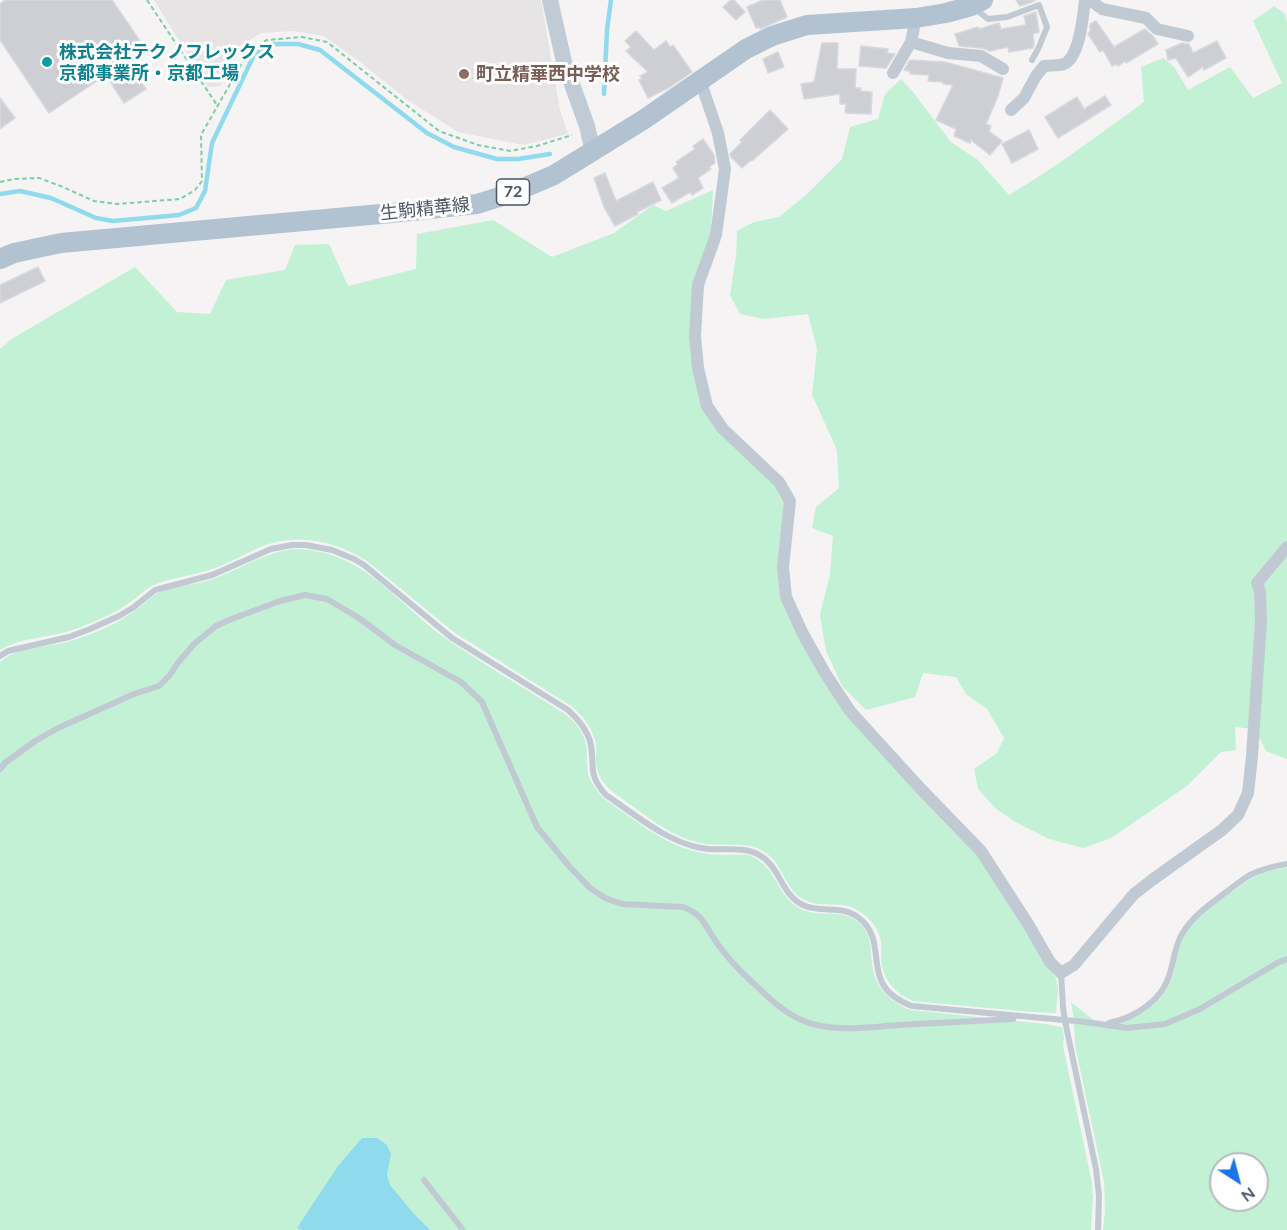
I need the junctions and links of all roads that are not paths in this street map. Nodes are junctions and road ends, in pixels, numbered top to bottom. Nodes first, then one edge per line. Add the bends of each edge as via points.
1 (550, 0) edge
2 (1085, 0) edge
3 (1090, 0) edge
4 (977, 3) edge
5 (916, 18) junction
6 (1188, 36) dead end
7 (911, 42) junction
8 (1032, 60) dead end
9 (1003, 69) dead end
10 (893, 74) dead end
11 (700, 80) junction
12 (1011, 110) dead end
13 (593, 152) junction
14 (0, 259) edge
15 (1287, 547) edge
16 (0, 656) edge
17 (0, 769) edge
18 (1287, 864) edge
19 (1287, 959) edge
20 (1061, 973) junction
21 (1031, 1018) junction
22 (1065, 1021) junction
23 (1103, 1024) junction
24 (424, 1180) dead end
25 (463, 1230) edge
26 (1098, 1230) edge

1 - 13 street via 564,62
2 - 12 street via 1074,55 1065,63 1044,66 1024,98
3 - 6 street via 1102,9 1146,18 1157,29
4 - 5 main road, 生駒精華線 / 72
4 - 8 lane via 988,20 1039,5 1047,27
5 - 7 street
5 - 11 main road, 生駒精華線 / 72 via 807,25 746,49
7 - 9 street via 948,53 981,56
7 - 10 street
11 - 13 main road, 生駒精華線 / 72
11 - 20 street via 718,133 725,170 716,235 698,285 695,336 707,406 723,429 779,482 790,501 783,567 786,597 825,673 850,711 981,851 1050,962
13 - 14 main road, 生駒精華線 / 72 via 554,175 477,204 61,243
15 - 20 street via 1257,583 1261,621 1252,756 1248,793 1238,815 1134,894 1074,965
16 - 21 lane via 90,629 134,607 155,590 212,575 271,549 306,545 337,552 364,565 452,638 576,717 590,743 596,781 614,800 663,834 690,846 758,854 771,864 798,903 813,909 844,910 862,920 875,939 880,979 896,998 912,1006
17 - 21 lane via 58,728 159,686 189,648 229,620 305,595 327,599 395,645 461,682 482,702 537,828 590,888 621,904 691,910 749,979 793,1016 826,1027 859,1028
18 - 23 lane via 1250,875 1197,914 1178,942 1170,976 1156,998 1127,1018
19 - 23 lane via 1200,1009 1164,1024 1127,1028
20 - 22 lane
21 - 22 lane
22 - 23 lane
22 - 26 lane via 1096,1169
24 - 25 lane

